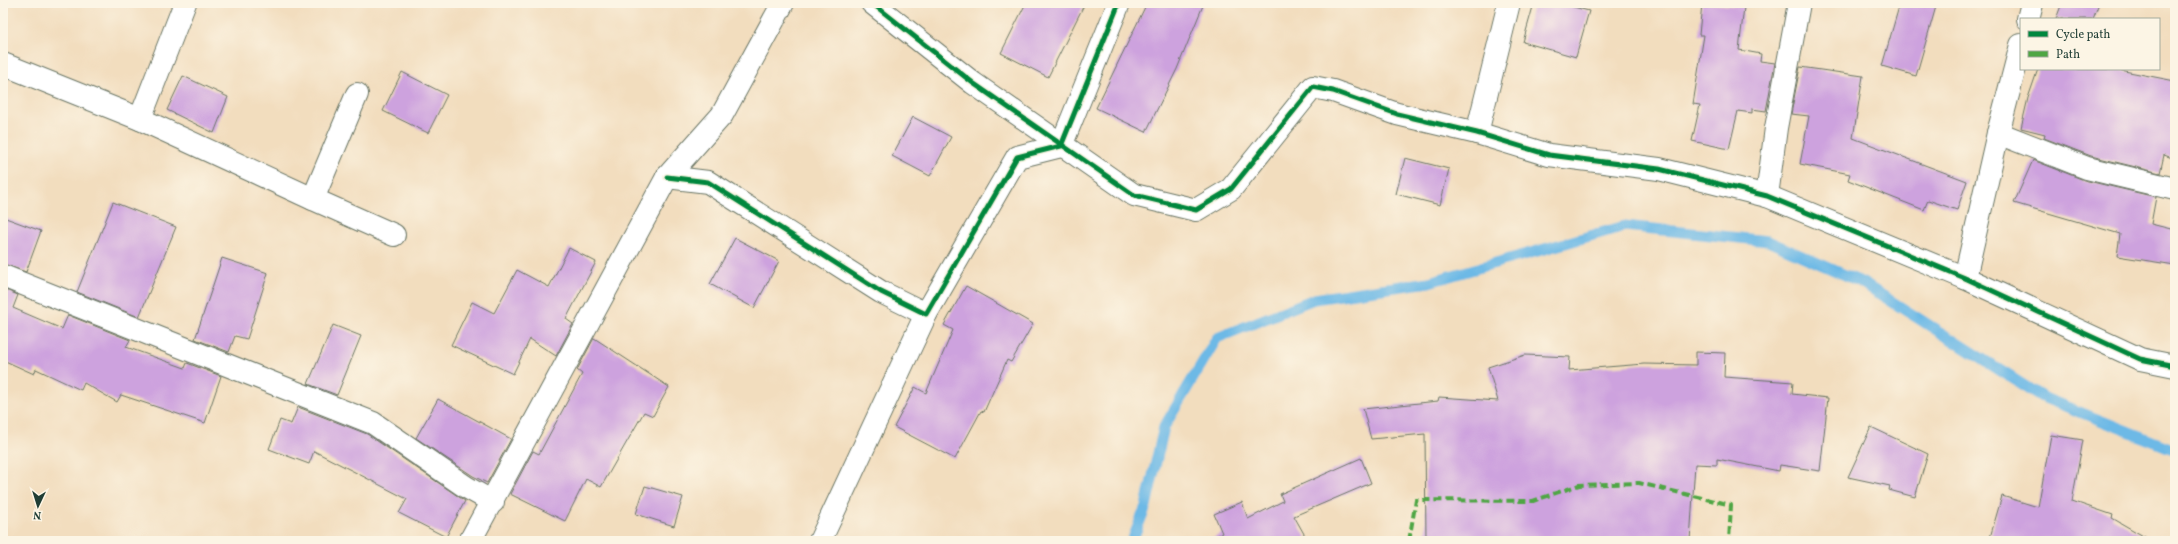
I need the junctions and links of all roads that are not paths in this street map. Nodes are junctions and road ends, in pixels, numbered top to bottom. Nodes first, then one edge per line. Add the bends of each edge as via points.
1 (185, 3) edge
2 (783, 3) edge
3 (872, 3) edge
4 (1119, 3) edge
5 (1509, 3) edge
6 (1799, 3) edge
7 (2032, 3) edge
8 (2028, 18) edge
9 (2020, 49) edge
10 (3, 64) edge
11 (357, 94) dead end
12 (140, 119) junction
13 (1477, 133) junction
14 (1998, 133) junction
15 (1061, 146) junction
16 (667, 177) junction
17 (2175, 190) edge
18 (1767, 196) junction
19 (313, 199) junction
20 (394, 235) dead end
21 (3, 276) edge
22 (1965, 278) junction
23 (926, 314) junction
24 (2175, 366) edge
25 (493, 502) junction
26 (470, 541) edge
27 (820, 541) edge

1 - 12 street
2 - 16 street via 722,115
3 - 15 street via 973,83
4 - 15 street
5 - 13 street
6 - 18 street via 1776,128
7 - 8 street
9 - 14 street
10 - 12 street
11 - 19 street
12 - 19 street
13 - 15 street via 1397,114 1334,91 1313,87 1231,189 1196,210 1134,195
13 - 18 street via 1549,155 1659,169
14 - 17 street via 2087,168
14 - 22 street
15 - 23 street via 1017,157
16 - 23 street via 708,182 881,292
16 - 25 street via 517,451
18 - 22 street
19 - 20 street
21 - 25 street via 373,423 466,487
22 - 24 street via 2140,359
23 - 27 street
25 - 26 street

